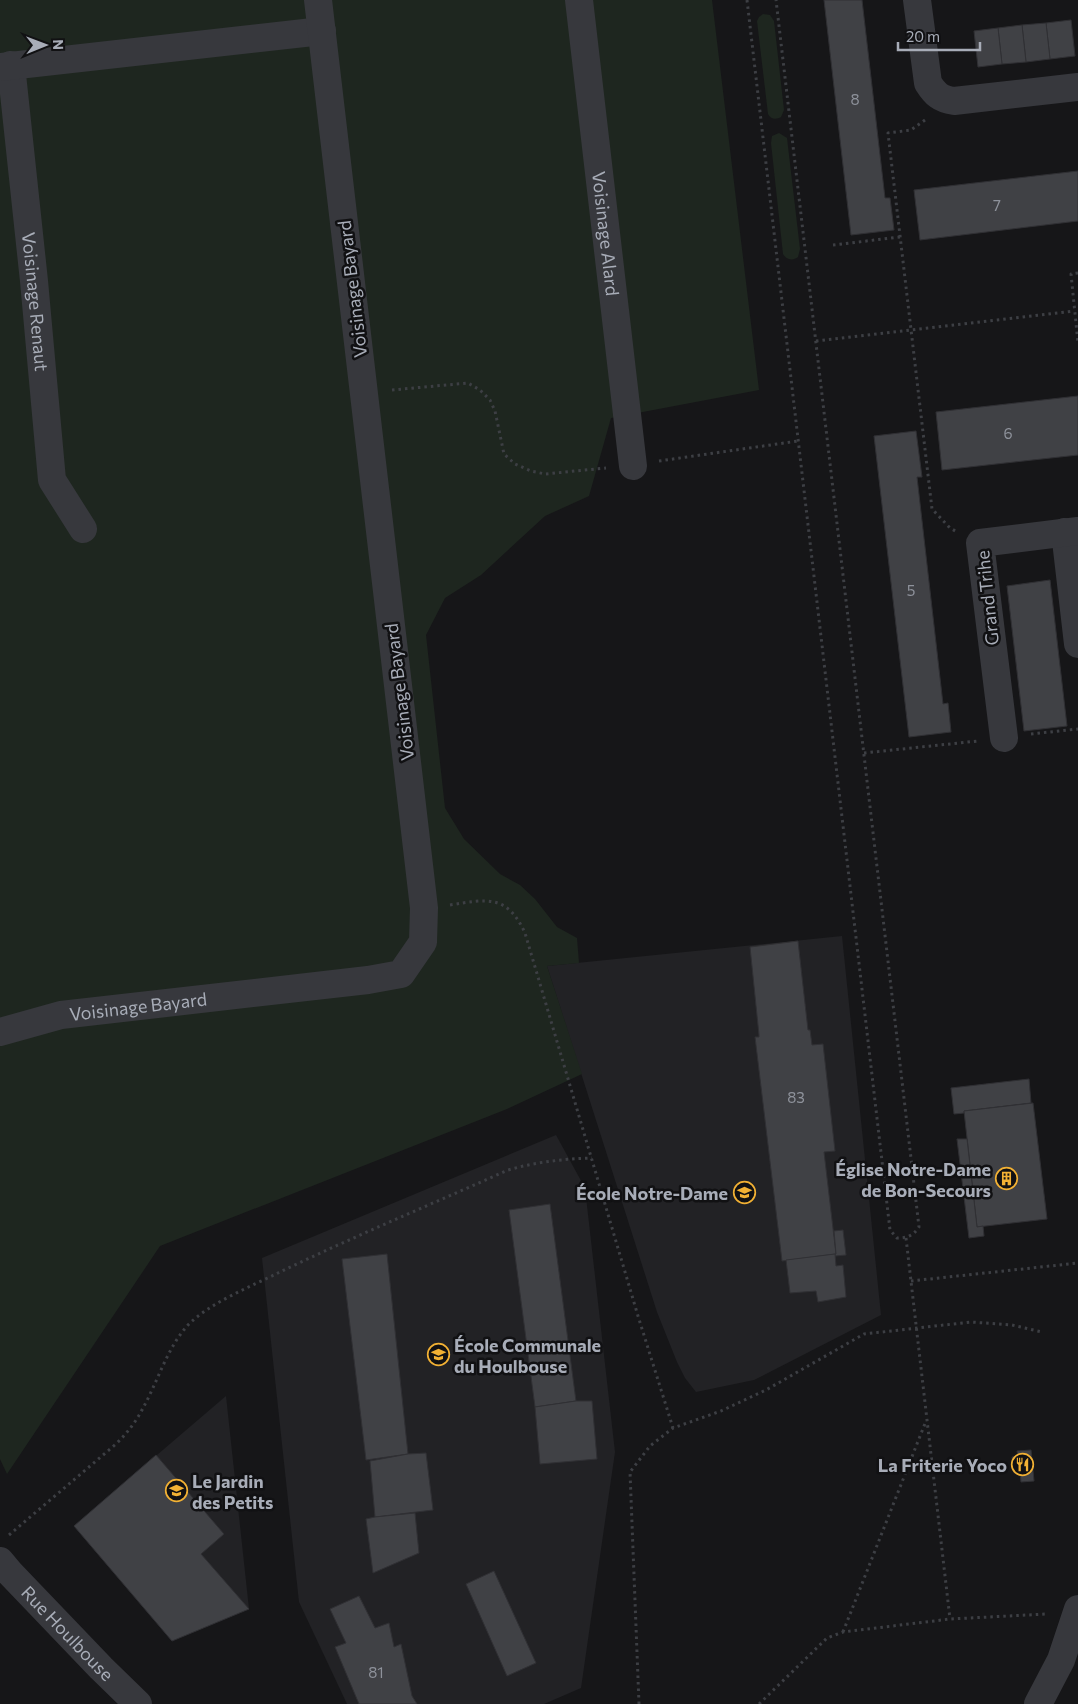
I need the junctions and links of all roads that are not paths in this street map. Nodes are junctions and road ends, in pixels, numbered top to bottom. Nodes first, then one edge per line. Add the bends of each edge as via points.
1 (318, 0) edge
2 (580, 0) edge
3 (917, 0) edge
4 (322, 30) junction
5 (5, 66) edge
6 (1078, 87) edge
7 (633, 466) road end
8 (84, 529) dead end
9 (1072, 531) edge
10 (1078, 644) edge
11 (1004, 738) road end
12 (0, 1032) edge
13 (5, 1557) edge
14 (1078, 1611) edge
15 (138, 1704) edge
16 (1038, 1704) edge

1 - 4 street, Voisinage Bayard
2 - 7 street, Voisinage Alard
3 - 6 street via 928,83 935,94 949,100
4 - 5 street, Voisinage Renaut
4 - 12 street, Voisinage Bayard via 424,908 423,942 401,974 61,1015
5 - 8 street, Voisinage Renaut via 34,281 52,480
9 - 10 street
9 - 11 street, Grand Trihe via 980,543
13 - 15 street, Rue Houlbouse via 101,1668
14 - 16 street via 1061,1660

